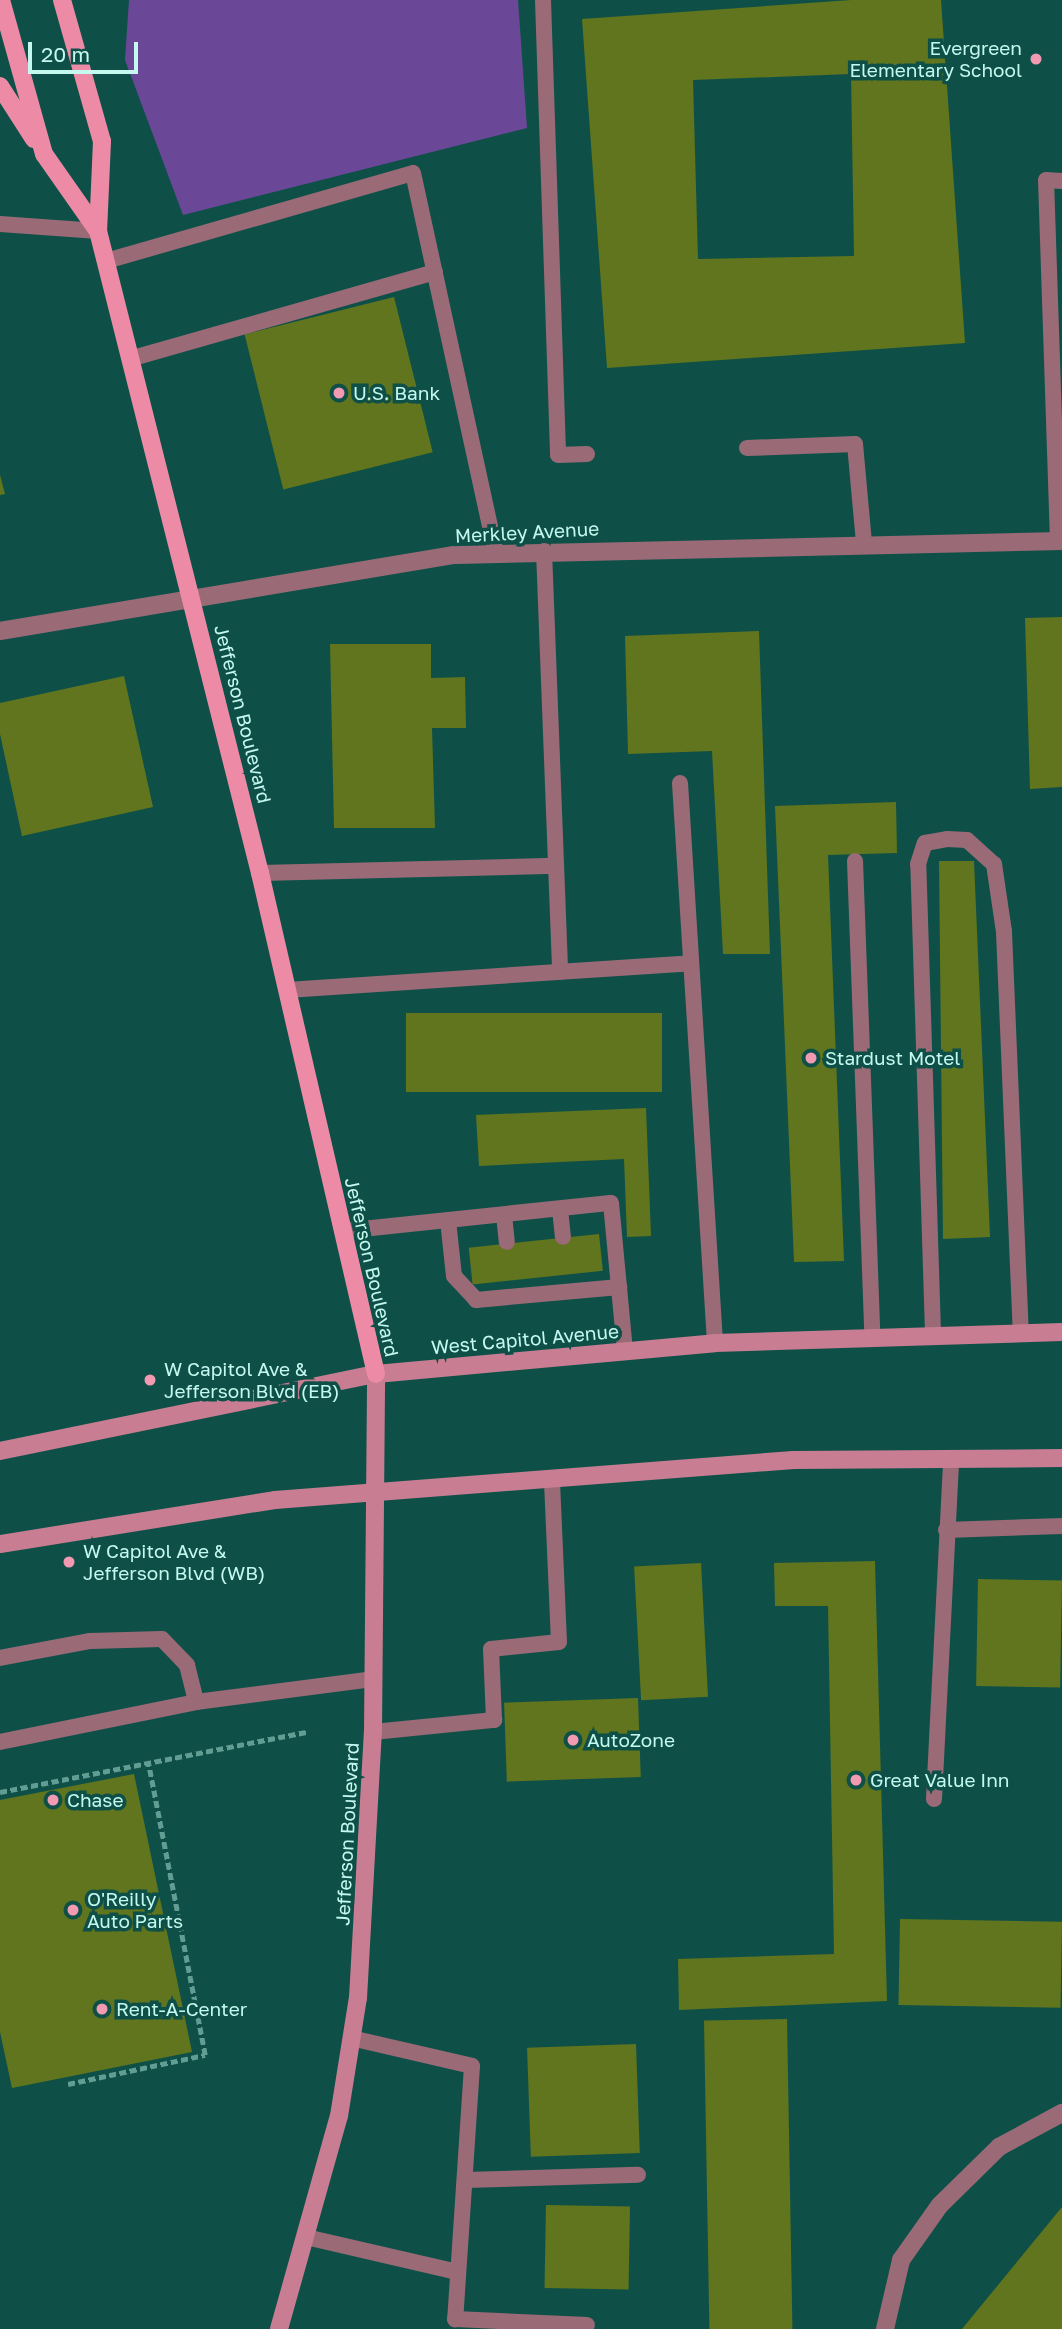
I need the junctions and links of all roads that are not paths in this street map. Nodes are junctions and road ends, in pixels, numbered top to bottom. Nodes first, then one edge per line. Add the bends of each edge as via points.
1 (1, 0) edge
2 (62, 0) edge
3 (542, 0) edge
4 (0, 86) edge
5 (44, 154) junction
6 (1054, 180) edge
7 (0, 224) edge
8 (99, 231) junction
9 (106, 261) junction
10 (435, 272) junction
11 (132, 358) junction
12 (747, 448) dead end
13 (587, 454) dead end
14 (1060, 541) edge
15 (864, 542) junction
16 (544, 551) junction
17 (496, 553) junction
18 (193, 598) junction
19 (0, 631) edge
20 (680, 783) dead end
21 (855, 861) dead end
22 (556, 866) junction
23 (260, 873) junction
24 (691, 963) junction
25 (560, 972) junction
26 (287, 990) junction
27 (560, 1209) junction
28 (504, 1215) junction
29 (448, 1220) junction
30 (343, 1231) junction
31 (564, 1237) dead end
32 (507, 1242) dead end
33 (567, 1274) dead end
34 (619, 1287) junction
35 (569, 1291) junction
36 (1021, 1332) junction
37 (1062, 1332) edge
38 (872, 1334) junction
39 (933, 1334) junction
40 (715, 1343) junction
41 (625, 1351) junction
42 (376, 1374) junction
43 (0, 1451) edge
44 (951, 1458) junction
45 (1062, 1458) edge
46 (552, 1479) junction
47 (375, 1494) junction
48 (1062, 1526) edge
49 (946, 1530) junction
50 (0, 1544) edge
51 (0, 1658) edge
52 (373, 1679) junction
53 (197, 1702) junction
54 (373, 1732) junction
55 (0, 1742) edge
56 (934, 1800) dead end
57 (351, 2038) junction
58 (1062, 2113) edge
59 (638, 2175) dead end
60 (465, 2180) junction
61 (306, 2238) junction
62 (458, 2272) junction
63 (587, 2325) dead end
64 (279, 2329) edge
65 (885, 2329) edge

1 - 5 main road, Jefferson Boulevard
2 - 8 main road, Jefferson Boulevard via 102,141
3 - 13 lane via 558,455
4 - 5 main road
5 - 8 main road, Jefferson Boulevard
6 - 14 lane
7 - 8 lane
8 - 9 main road, Jefferson Boulevard
9 - 10 lane via 413,173
9 - 11 main road, Jefferson Boulevard
10 - 11 lane
10 - 17 lane
11 - 18 main road, Jefferson Boulevard
12 - 15 lane via 855,444
14 - 15 street, Merkley Avenue
15 - 16 street, Merkley Avenue
16 - 17 street, Merkley Avenue
16 - 22 lane
17 - 18 street, Merkley Avenue
18 - 19 street, Merkley Avenue
18 - 23 main road, Jefferson Boulevard
20 - 24 lane
21 - 38 lane
22 - 23 lane
22 - 25 lane
23 - 26 main road, Jefferson Boulevard
24 - 25 lane
24 - 40 lane
25 - 26 lane
26 - 30 main road, Jefferson Boulevard
27 - 28 lane
27 - 31 lane
27 - 34 lane via 611,1203
28 - 29 lane
28 - 32 lane
29 - 30 lane
29 - 35 lane via 454,1276 476,1300 512,1288
30 - 42 main road, Jefferson Boulevard
33 - 35 lane
34 - 35 lane
34 - 41 lane
36 - 37 main road, West Capitol Avenue
36 - 39 main road, West Capitol Avenue
36 - 39 lane via 1004,932 994,863 967,840 947,839 925,844 917,874
38 - 39 main road, West Capitol Avenue
38 - 40 main road, West Capitol Avenue
40 - 41 main road, West Capitol Avenue
41 - 42 main road, West Capitol Avenue
42 - 43 main road, West Capitol Avenue
42 - 47 main road, Jefferson Boulevard
44 - 45 main road
44 - 46 main road via 769,1462
44 - 49 lane
46 - 47 main road
46 - 54 lane via 559,1642 491,1648 494,1720
47 - 50 main road via 275,1500
47 - 52 main road, Jefferson Boulevard
48 - 49 lane
49 - 56 lane
51 - 53 lane via 90,1641 162,1639 187,1665
52 - 53 lane
52 - 54 main road, Jefferson Boulevard
53 - 55 lane
54 - 57 main road, Jefferson Boulevard
57 - 60 lane via 472,2066
57 - 61 main road, Jefferson Boulevard via 339,2116
58 - 65 street via 999,2147 940,2205 901,2260
59 - 60 lane
60 - 62 lane
61 - 62 lane
61 - 64 main road, Jefferson Boulevard
62 - 63 lane via 455,2319

